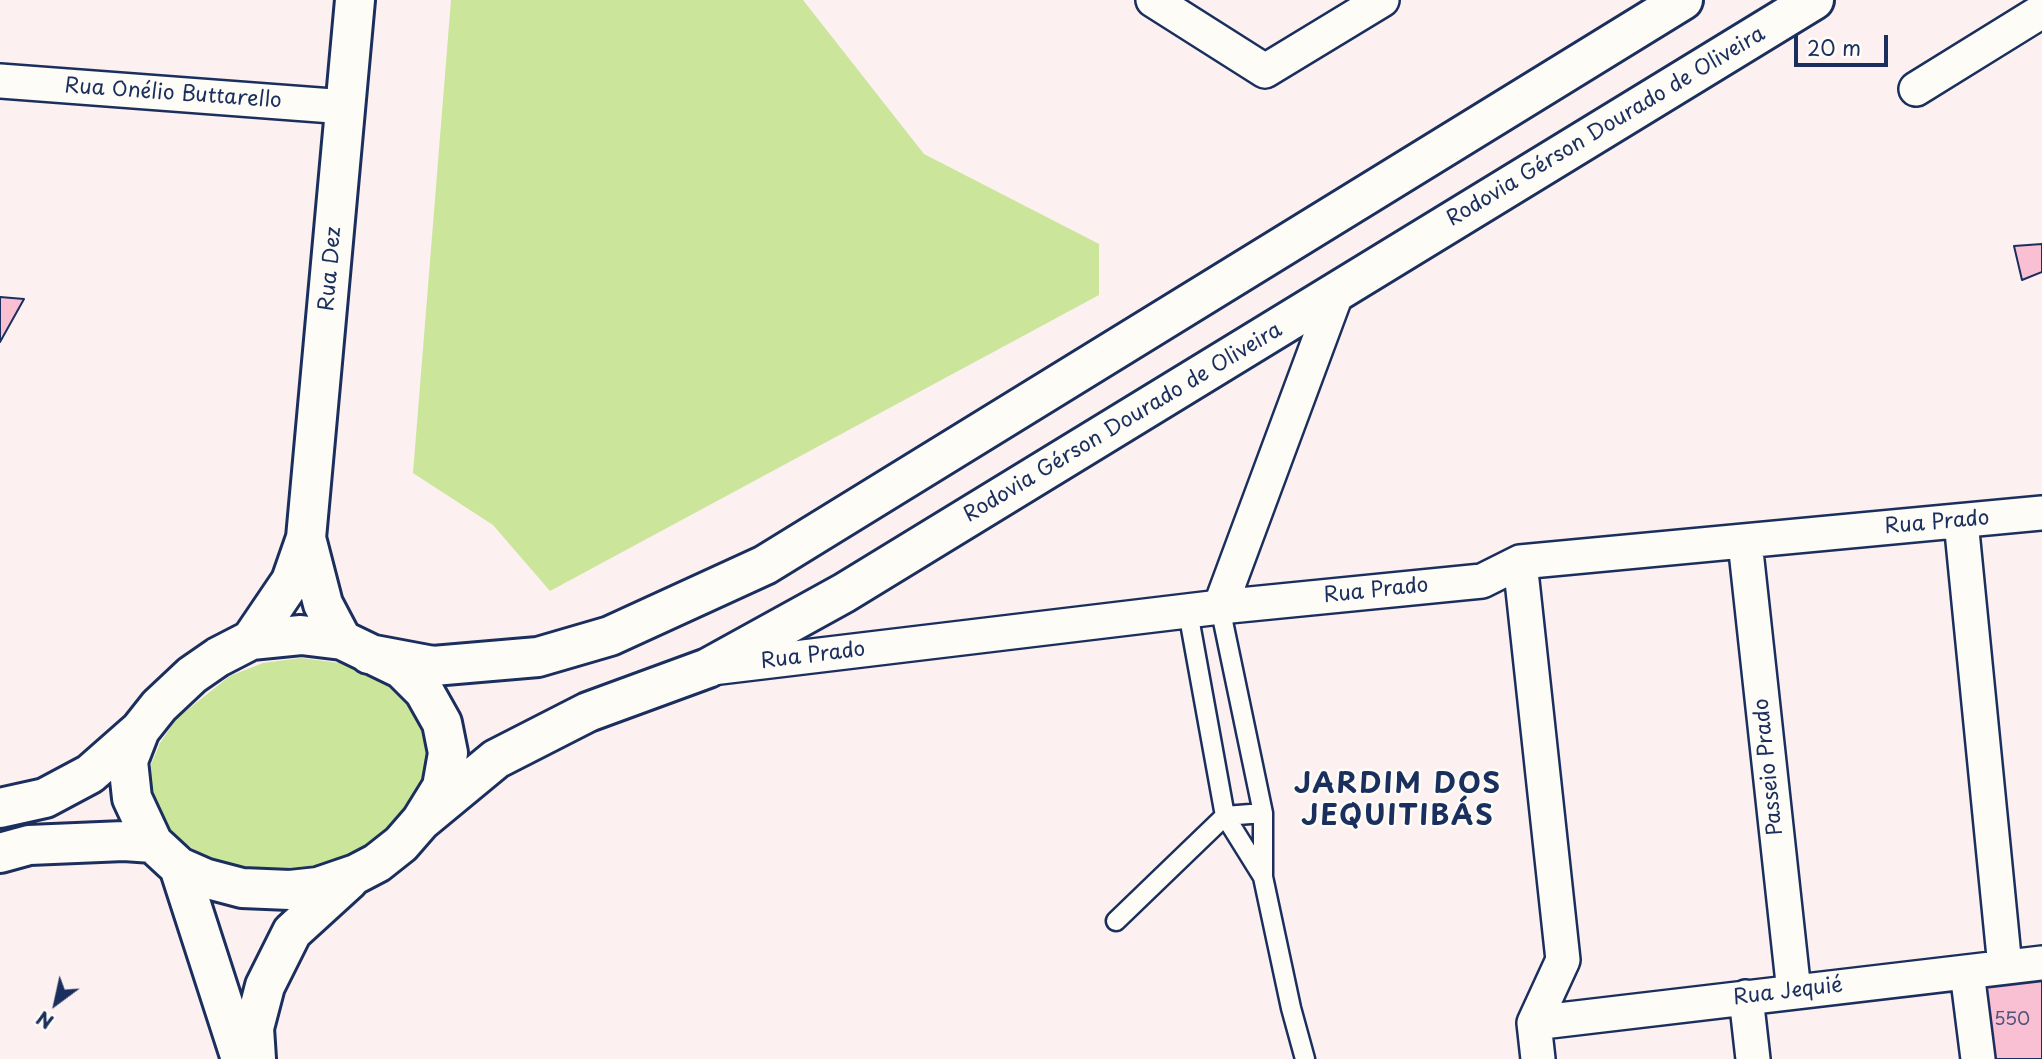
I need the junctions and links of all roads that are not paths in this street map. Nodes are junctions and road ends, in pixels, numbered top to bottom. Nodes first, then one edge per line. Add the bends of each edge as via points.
1 (355, 0) edge
2 (1153, 0) edge
3 (1382, 0) edge
4 (1684, 0) edge
5 (1814, 0) edge
6 (2042, 11) edge
7 (0, 81) edge
8 (1916, 89) dead end
9 (346, 107) junction
10 (1337, 292) junction
11 (2042, 513) edge
12 (1961, 521) junction
13 (306, 538) junction
14 (1745, 542) junction
15 (1520, 562) junction
16 (1204, 609) junction
17 (251, 640) junction
18 (356, 647) junction
19 (708, 668) junction
20 (140, 730) junction
21 (0, 808) edge
22 (1264, 813) junction
23 (1225, 816) junction
24 (421, 821) junction
25 (0, 853) edge
26 (166, 855) junction
27 (356, 874) junction
28 (1263, 877) junction
29 (1116, 922) dead end
30 (2042, 963) edge
31 (2005, 967) junction
32 (1967, 972) junction
33 (1794, 992) junction
34 (1746, 997) junction
35 (1534, 1023) junction
36 (241, 1059) edge
37 (256, 1059) edge
38 (1305, 1059) edge
39 (1538, 1059) edge
40 (1753, 1059) edge
41 (1978, 1059) edge

1 - 9 main road, Rua Dez
2 - 3 street via 1265,71
4 - 18 main road via 765,565 610,636 538,657 433,666
5 - 10 main road, Rodovia Gérson Dourado de Oliveira
6 - 8 street
7 - 9 street, Rua Onélio Buttarello
9 - 13 main road, Rua Dez
10 - 16 street
10 - 19 main road, Rodovia Gérson Dourado de Oliveira via 844,593
11 - 12 street, Rua Prado
12 - 14 street, Rua Prado
12 - 31 street
13 - 17 main road, Rua Dez via 291,581
13 - 18 main road, Rua Dez via 323,604
14 - 15 street, Rua Prado
14 - 33 street, Passeio Prado
15 - 16 street, Rua Prado via 1482,581
15 - 35 street via 1563,960
16 - 19 street, Rua Prado
16 - 22 lane
16 - 23 lane
17 - 18 main road via 301,635
17 - 20 main road via 192,675
18 - 24 main road via 402,669 424,691 442,723 448,753 442,787
19 - 24 main road, Rodovia Gérson Dourado de Oliveira via 589,712 496,759
20 - 21 main road via 90,774 45,798
20 - 26 main road via 128,761 132,797
22 - 23 lane
22 - 28 lane
23 - 28 lane
23 - 29 lane
24 - 27 main road via 401,844
25 - 26 main road via 29,845 124,841
26 - 27 main road via 204,878 243,888 318,887
26 - 36 main road
27 - 37 main road via 292,932 265,986 254,1028
28 - 38 lane
30 - 31 street, Rua Jequié
31 - 32 street, Rua Jequié
32 - 33 street, Rua Jequié
32 - 41 street
33 - 34 street, Rua Jequié
34 - 35 street, Rua Jequié
34 - 40 street
35 - 39 street

